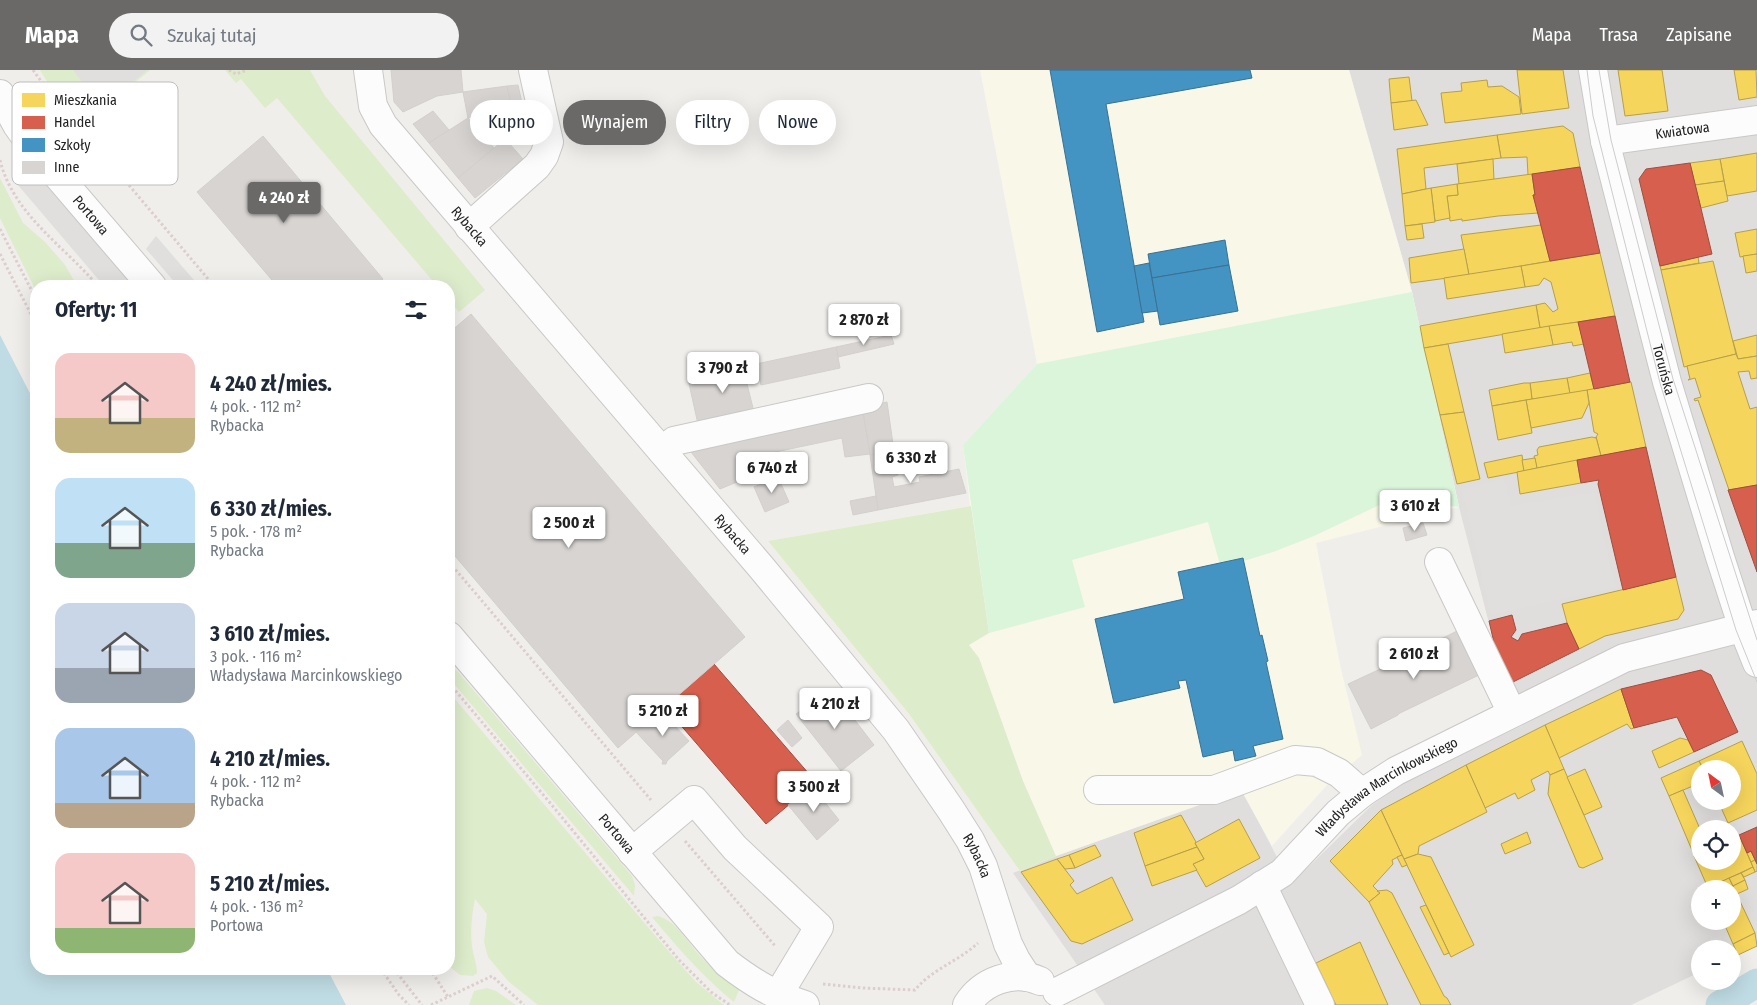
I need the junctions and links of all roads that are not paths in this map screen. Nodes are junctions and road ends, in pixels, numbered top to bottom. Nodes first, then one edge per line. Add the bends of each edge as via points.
1 (368, 70) edge
2 (533, 70) edge
3 (1593, 70) edge
4 (0, 94) edge
5 (12, 116) edge
6 (1757, 120) edge
7 (1605, 141) junction
8 (65, 185) edge
9 (469, 227) junction
10 (147, 280) edge
11 (869, 398) dead end
12 (662, 451) junction
13 (1439, 562) dead end
14 (1750, 626) edge
15 (455, 643) edge
16 (1757, 663) edge
17 (1512, 713) junction
18 (1098, 790) dead end
19 (1362, 793) junction
20 (632, 852) junction
21 (1262, 885) junction
22 (1027, 977) junction
23 (778, 995) junction
24 (1062, 998) edge
25 (966, 1004) edge
26 (805, 1005) edge
27 (1320, 1005) edge

1 - 9 street, Rybacka via 373,106 383,125
2 - 9 street via 549,142 544,156
3 - 7 street, Toruńska
4 - 5 street, Portowa
6 - 7 street, Kwiatowa
7 - 14 street, Toruńska via 1667,382 1696,480
8 - 10 street, Portowa
9 - 12 street, Rybacka
11 - 12 street via 674,441
12 - 22 street, Rybacka via 896,730 970,840 983,866 1008,944
13 - 17 street
14 - 16 street, Toruńska
14 - 17 street, Władysława Marcinkowskiego via 1624,658
15 - 20 street, Portowa
17 - 19 street, Władysława Marcinkowskiego via 1396,771
18 - 19 street via 1214,790 1295,760 1317,762 1339,773
19 - 21 street, Władysława Marcinkowskiego via 1338,813 1282,873
20 - 23 street, Portowa via 727,963 749,980
20 - 23 street via 694,800 735,848 819,927
21 - 24 street, Władysława Marcinkowskiego
21 - 27 street
22 - 24 street via 1038,980
22 - 25 street via 1010,977 991,983
23 - 26 street, Portowa

